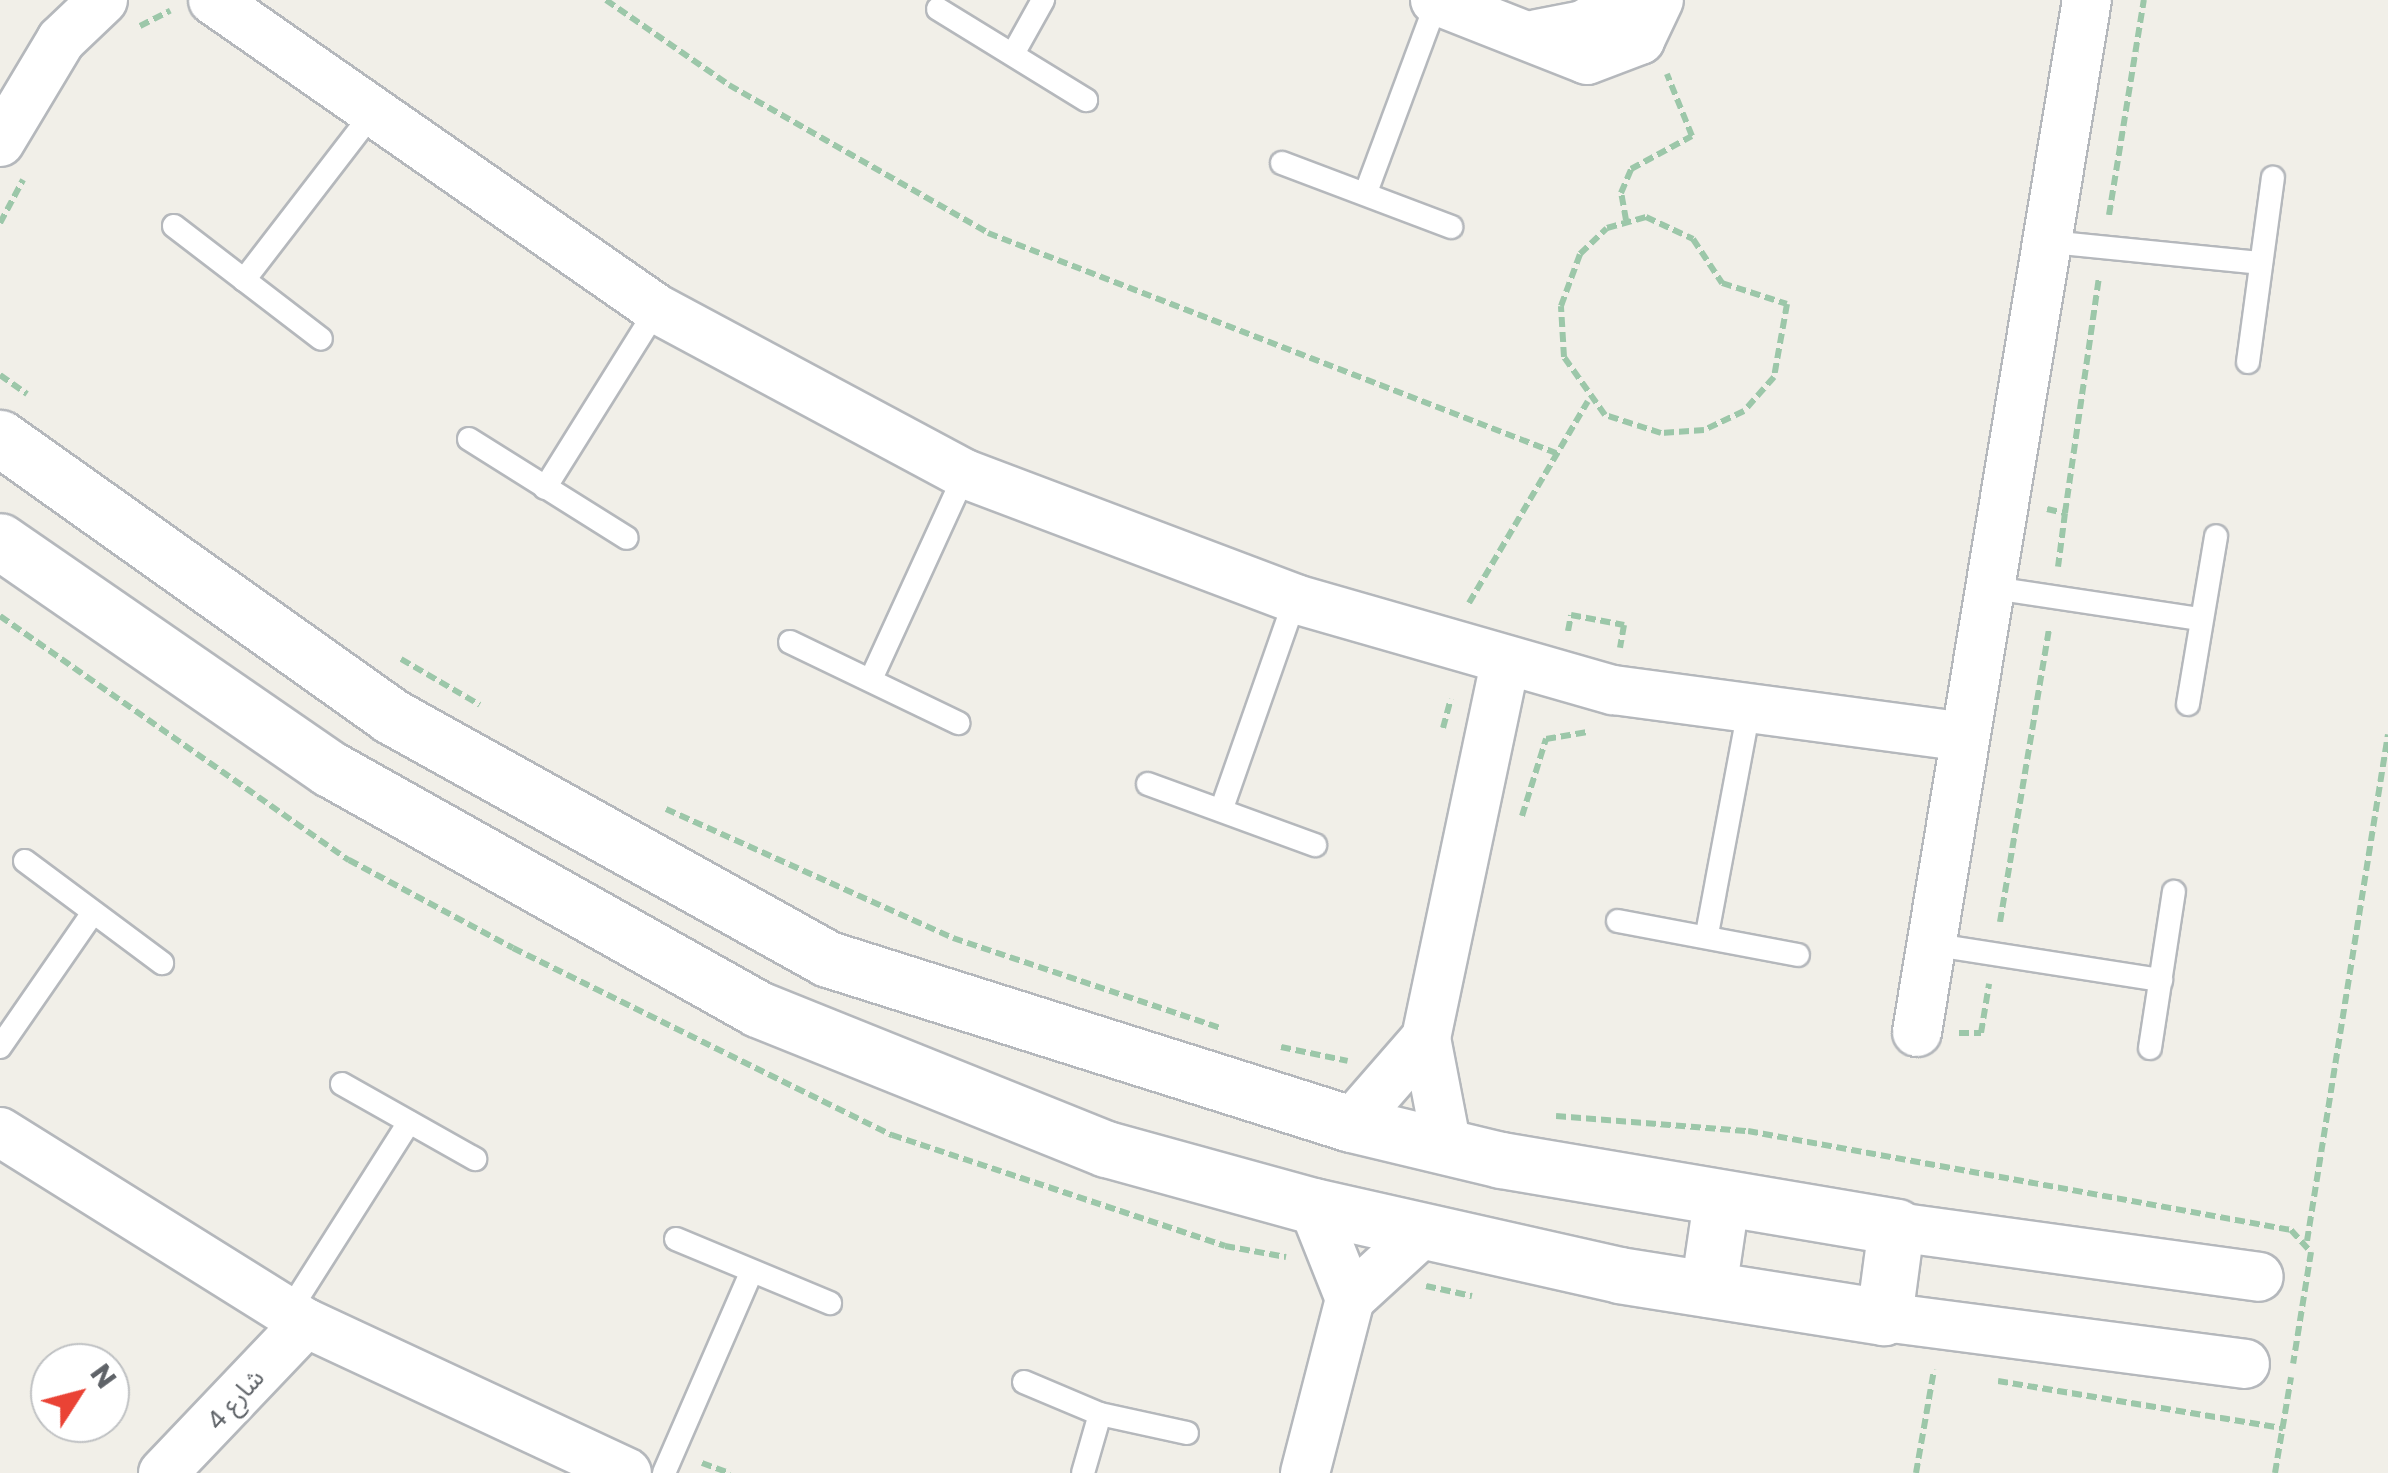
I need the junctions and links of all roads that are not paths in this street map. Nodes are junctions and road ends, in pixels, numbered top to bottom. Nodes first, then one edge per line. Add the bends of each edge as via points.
1 (103, 0) edge
2 (213, 0) edge
3 (1043, 0) edge
4 (1436, 0) edge
5 (1626, 0) edge
6 (1658, 0) edge
7 (2088, 0) edge
8 (938, 9) dead end
9 (64, 20) edge
10 (1537, 34) junction
11 (1013, 54) junction
12 (1086, 100) dead end
13 (372, 114) junction
14 (0, 142) edge
15 (1282, 163) dead end
16 (2272, 178) dead end
17 (1366, 192) junction
18 (174, 226) dead end
19 (1451, 227) dead end
20 (2050, 242) junction
21 (2261, 263) junction
22 (244, 280) junction
23 (657, 309) junction
24 (321, 339) dead end
25 (2248, 362) dead end
26 (19, 420) edge
27 (470, 439) dead end
28 (965, 474) junction
29 (545, 488) junction
30 (2216, 536) dead end
31 (627, 538) dead end
32 (0, 541) edge
33 (1987, 586) junction
34 (1295, 599) junction
35 (2198, 620) junction
36 (790, 642) dead end
37 (1505, 662) junction
38 (872, 677) junction
39 (2188, 704) dead end
40 (1750, 709) junction
41 (958, 724) dead end
42 (1959, 736) junction
43 (330, 769) junction
44 (1148, 784) dead end
45 (1222, 808) junction
46 (574, 818) junction
47 (1316, 845) dead end
48 (24, 862) dead end
49 (2174, 892) dead end
50 (90, 917) junction
51 (1618, 921) dead end
52 (594, 924) junction
53 (1707, 934) junction
54 (1930, 944) junction
55 (1798, 955) dead end
56 (828, 959) junction
57 (162, 963) dead end
58 (2162, 980) junction
59 (1918, 1032) road end
60 (1426, 1038) junction
61 (0, 1047) edge
62 (2150, 1048) dead end
63 (342, 1084) dead end
64 (1366, 1108) junction
65 (409, 1122) junction
66 (0, 1132) edge
67 (1448, 1147) junction
68 (475, 1159) dead end
69 (1721, 1202) junction
70 (1313, 1206) junction
71 (1896, 1227) junction
72 (1422, 1233) junction
73 (676, 1239) dead end
74 (750, 1274) junction
75 (2259, 1278) dead end
76 (1708, 1289) junction
77 (1350, 1299) junction
78 (830, 1304) dead end
79 (297, 1318) junction
80 (1884, 1318) junction
81 (2245, 1364) dead end
82 (1024, 1382) dead end
83 (1100, 1414) junction
84 (1188, 1433) dead end
85 (668, 1463) edge
86 (162, 1473) edge
87 (627, 1473) edge
88 (1083, 1473) edge
89 (1305, 1473) edge

1 - 9 street
2 - 13 street
3 - 11 lane
4 - 10 street
4 - 17 lane
5 - 10 street via 1582,25
6 - 10 street via 1640,40 1606,58 1568,56
7 - 20 street
8 - 11 lane
9 - 14 street
11 - 12 lane
13 - 22 lane
13 - 23 street
15 - 17 lane
16 - 21 lane
17 - 19 lane
18 - 22 lane
20 - 21 lane
20 - 33 street
21 - 25 lane
22 - 24 lane
23 - 28 street
23 - 29 lane
26 - 46 street via 391,716
27 - 29 lane
28 - 34 street
28 - 38 lane
29 - 31 lane
30 - 35 lane
32 - 43 street
33 - 35 lane
33 - 42 street
34 - 37 street
34 - 45 lane
35 - 39 lane
36 - 38 lane
37 - 40 street via 1613,690
37 - 60 street
38 - 41 lane
40 - 42 street
40 - 53 lane
42 - 54 street
43 - 46 street via 380,772 522,854 559,846
43 - 52 street
44 - 45 lane
45 - 47 lane
46 - 56 street
48 - 50 lane
49 - 58 lane
50 - 57 lane
50 - 61 lane
51 - 53 lane
52 - 56 street via 617,902 644,900 758,959
52 - 70 street via 758,1009 1106,1149
53 - 55 lane
54 - 58 lane
54 - 59 street
56 - 64 street
58 - 62 lane
60 - 64 street
60 - 67 street
63 - 65 lane
64 - 67 street
65 - 68 lane
65 - 79 lane
66 - 79 street
67 - 69 street
69 - 71 street
69 - 76 street
70 - 72 street
70 - 77 street
71 - 75 street
71 - 80 street
72 - 76 street
72 - 77 street
73 - 74 lane
74 - 78 lane
74 - 85 lane
76 - 80 street
77 - 89 street
79 - 86 street, شارع 4
79 - 87 street
80 - 81 street
82 - 83 lane
83 - 84 lane
83 - 88 lane

